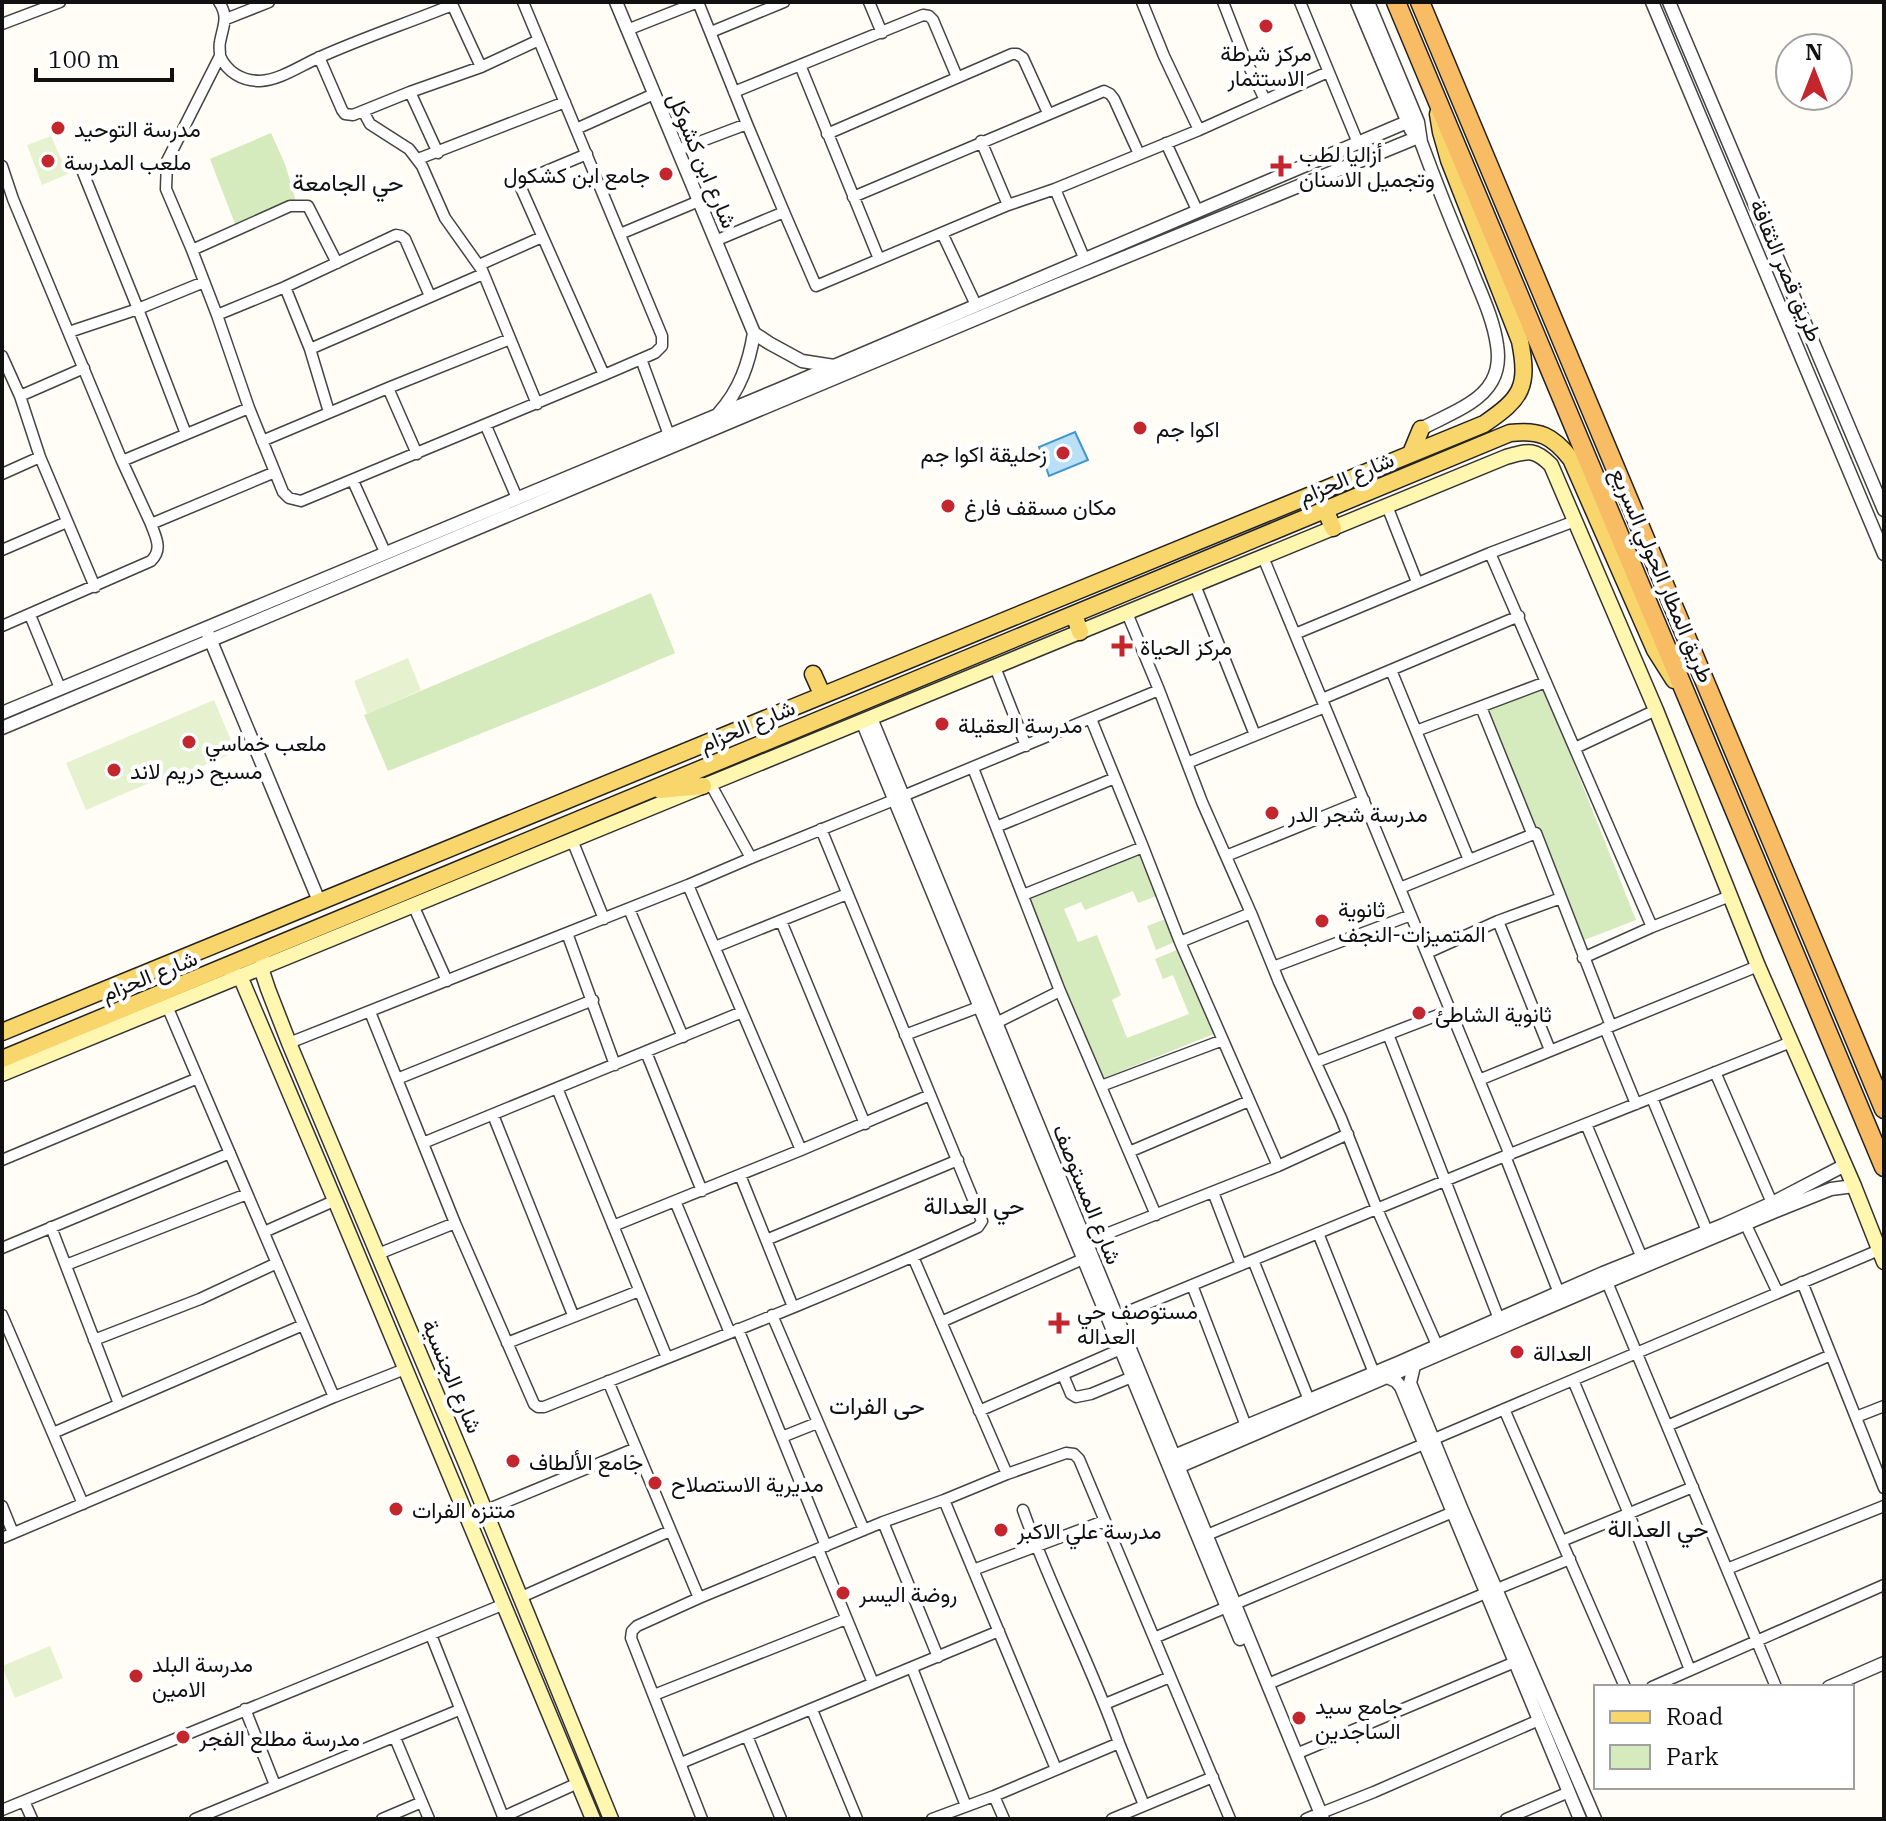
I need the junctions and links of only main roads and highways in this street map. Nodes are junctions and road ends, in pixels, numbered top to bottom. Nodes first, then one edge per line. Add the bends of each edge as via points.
1 (1396, 2) edge
2 (1420, 2) edge
3 (1435, 96) junction
4 (1421, 429) road end
5 (1411, 453) junction
6 (1325, 509) junction
7 (1333, 528) junction
8 (1074, 614) junction
9 (1080, 632) junction
10 (971, 634) junction
11 (934, 649) junction
12 (979, 652) junction
13 (942, 668) junction
14 (813, 674) dead end
15 (822, 694) junction
16 (1695, 712) junction
17 (707, 785) junction
18 (647, 791) junction
19 (480, 835) junction
20 (441, 851) junction
21 (490, 856) junction
22 (453, 871) junction
23 (266, 950) junction
24 (261, 968) junction
25 (221, 970) junction
26 (240, 976) junction
27 (164, 1000) junction
28 (2, 1032) edge
29 (2, 1059) edge
30 (2, 1074) edge
31 (1884, 1109) edge
32 (1876, 1134) edge
33 (1883, 1163) edge
34 (1882, 1256) edge
35 (466, 1464) junction
36 (446, 1469) junction
37 (473, 1484) junction
38 (455, 1491) junction
39 (593, 1819) edge
40 (611, 1819) edge

1 - 3 highway, طريق المطار الحولي السريع
2 - 31 highway, طريق المطار الحولي السريع
3 - 5 main road, شارع الحزام via 1449,160 1520,341 1523,381 1517,397 1484,424
3 - 16 highway, طريق المطار الحولي السريع
4 - 5 main road
5 - 10 main road, شارع الحزام
6 - 7 main road
6 - 8 main road, شارع الحزام
6 - 16 main road, شارع الحزام via 1510,433 1548,436 1571,459 1655,650
7 - 9 main road
7 - 34 main road via 1526,451 1540,453 1551,465
8 - 9 main road
8 - 12 main road, شارع الحزام
9 - 17 main road
10 - 11 main road, شارع الحزام
10 - 12 main road via 967,647
11 - 13 main road via 947,654
11 - 15 main road, شارع الحزام
12 - 13 main road, شارع الحزام
13 - 18 main road, شارع الحزام
14 - 15 main road
15 - 19 main road, شارع الحزام
16 - 32 highway, طريق المطار الحولي السريع
17 - 18 main road
17 - 24 main road
18 - 21 main road, شارع الحزام
19 - 20 main road, شارع الحزام
19 - 21 main road via 477,851
20 - 22 main road via 449,850 457,858
20 - 28 main road, شارع الحزام
21 - 22 main road, شارع الحزام
22 - 23 main road, شارع الحزام
23 - 24 main road
23 - 25 main road, شارع الحزام
24 - 26 main road
24 - 35 main road, شارع الجنسية
25 - 26 main road
25 - 27 main road, شارع الحزام
26 - 27 main road
26 - 36 main road, شارع الجنسية
27 - 29 main road, شارع الحزام
27 - 30 main road
32 - 33 highway, طريق المطار الحولي السريع
35 - 36 main road
35 - 37 main road, شارع الجنسية
36 - 38 main road, شارع الجنسية
37 - 38 main road
37 - 40 main road, شارع الجنسية
38 - 39 main road, شارع الجنسية

